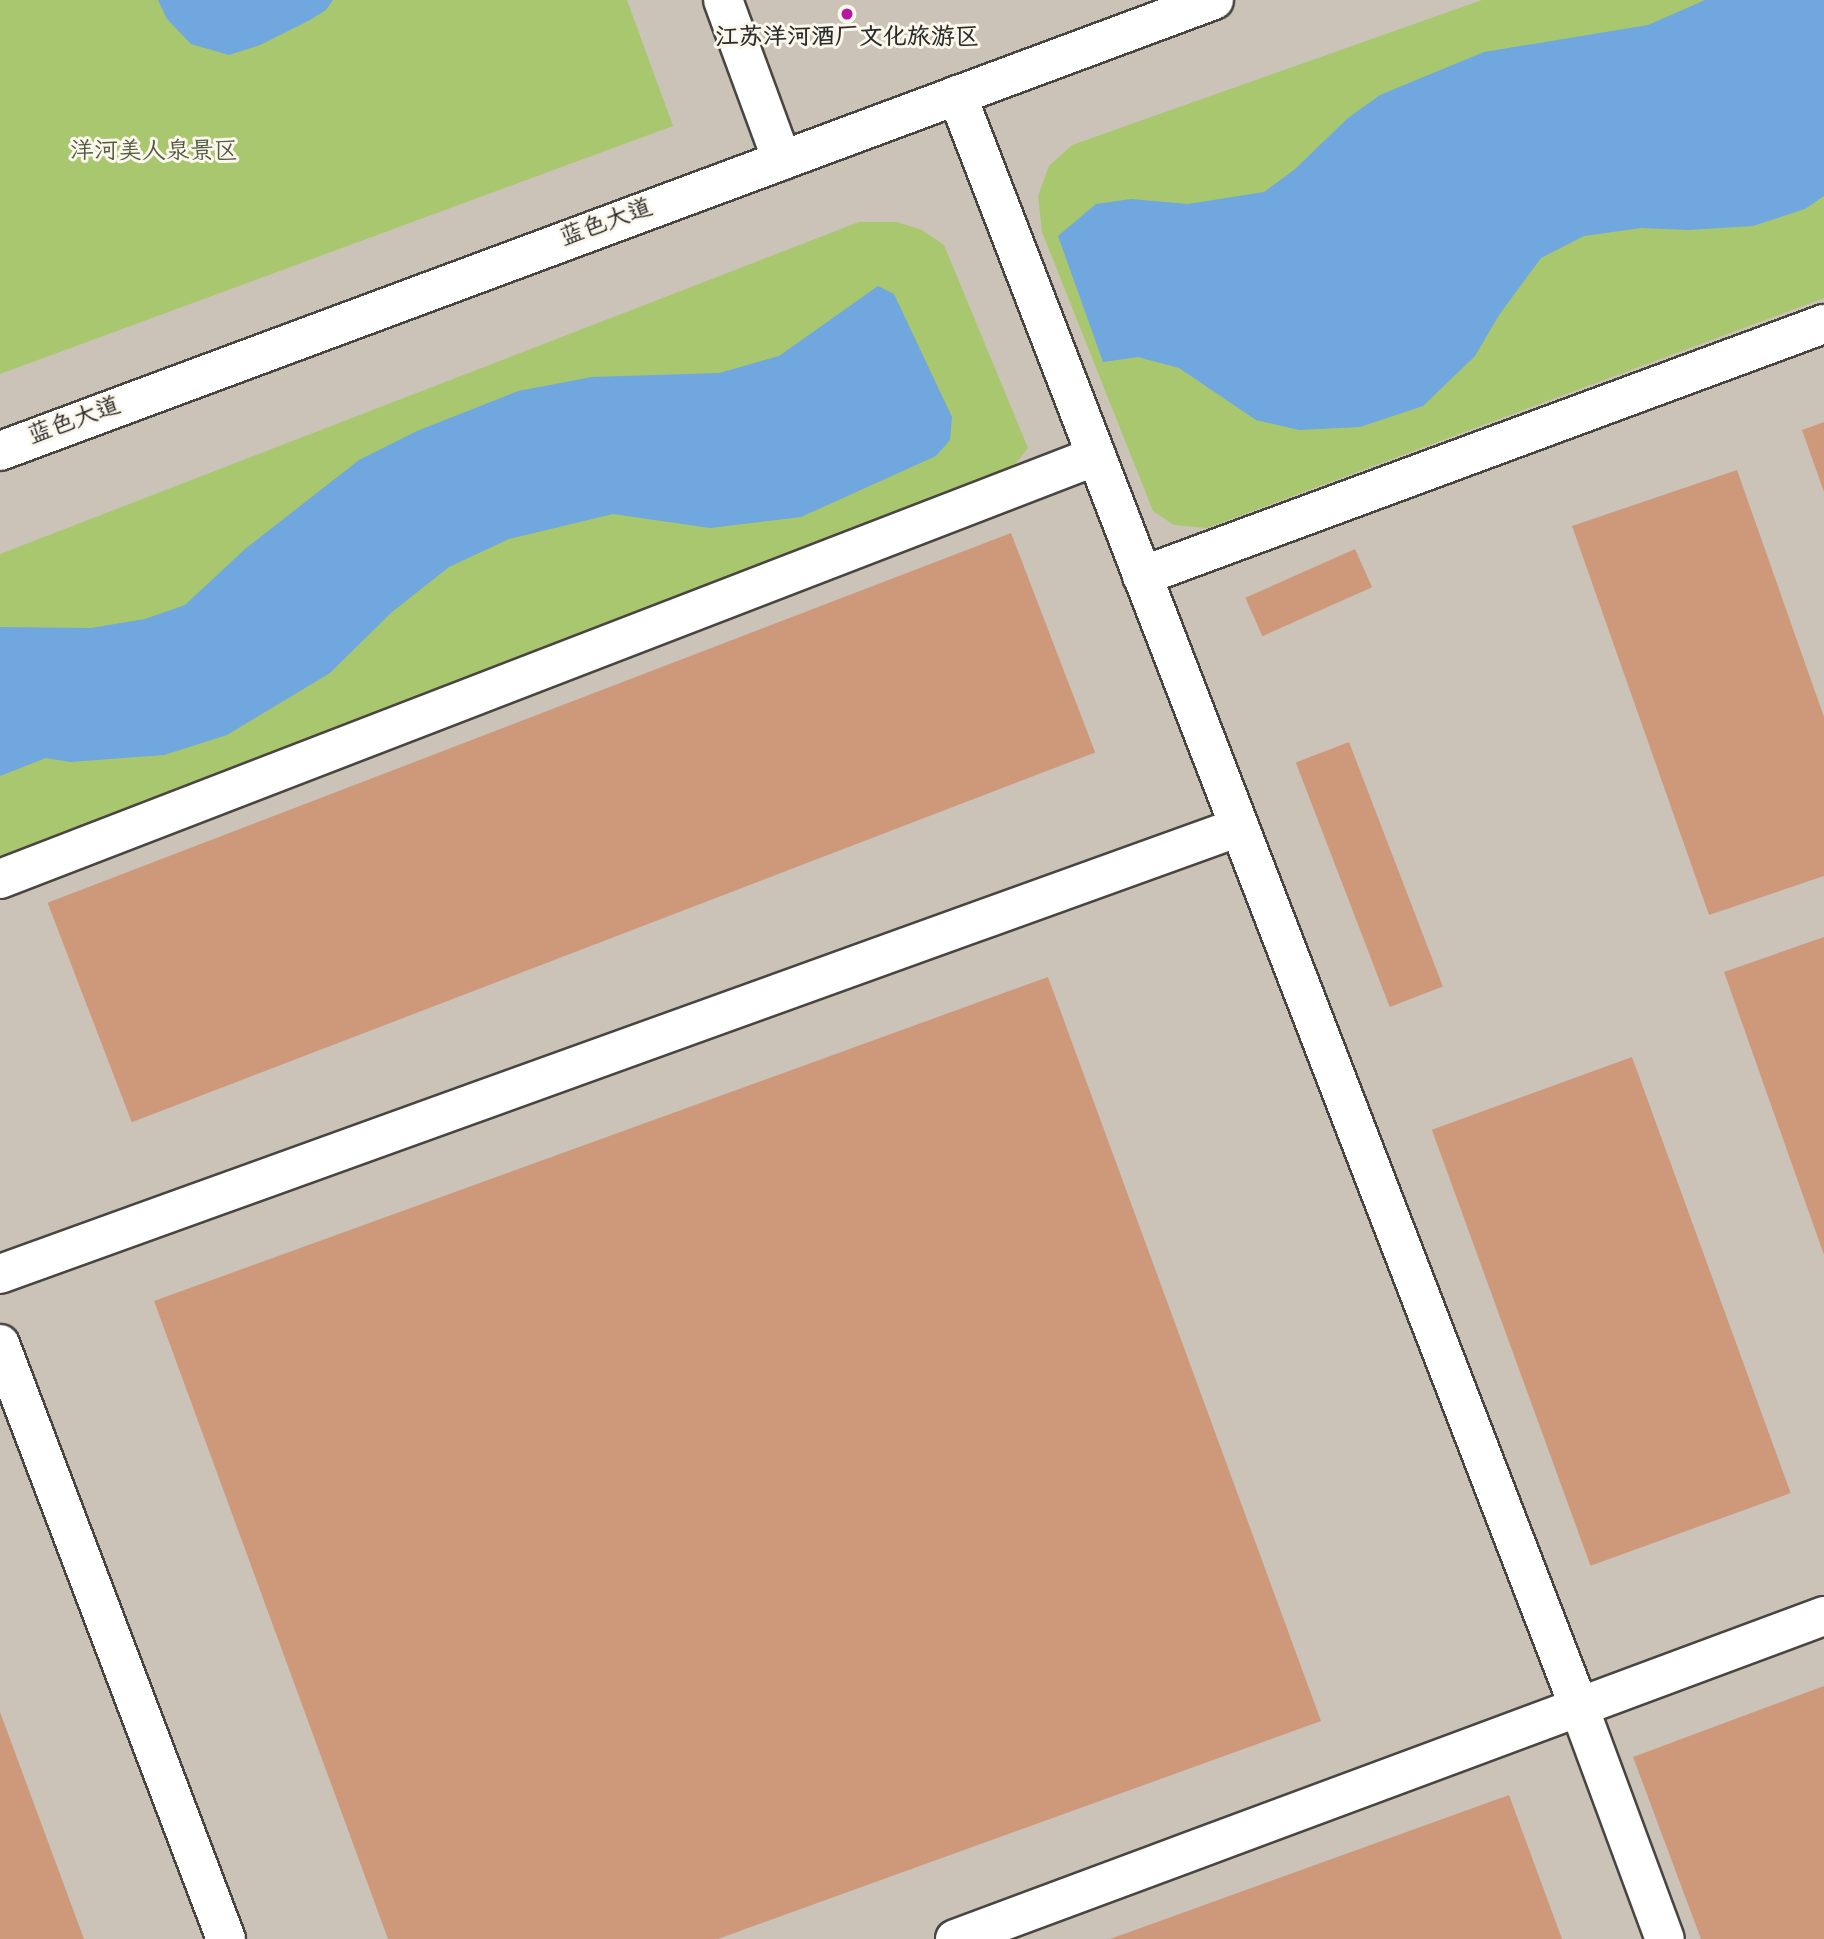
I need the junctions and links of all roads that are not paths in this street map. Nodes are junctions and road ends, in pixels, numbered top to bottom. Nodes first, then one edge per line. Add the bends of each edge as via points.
1 (723, 0) edge
2 (1214, 0) edge
3 (957, 95) junction
4 (782, 160) junction
5 (1824, 324) edge
6 (0, 451) edge
7 (1096, 456) junction
8 (1142, 576) junction
9 (1240, 827) junction
10 (0, 879) edge
11 (0, 1274) edge
12 (0, 1344) edge
13 (1824, 1616) edge
14 (1579, 1707) junction
15 (226, 1939) edge
16 (955, 1939) edge
17 (1665, 1939) edge

1 - 4 street
2 - 3 street, 蓝色大道
3 - 4 street, 蓝色大道
3 - 7 street
4 - 6 street, 蓝色大道
5 - 8 street
7 - 8 street
7 - 10 street
8 - 9 street
9 - 11 street
9 - 14 street
12 - 15 street
13 - 14 street
14 - 16 street
14 - 17 street

